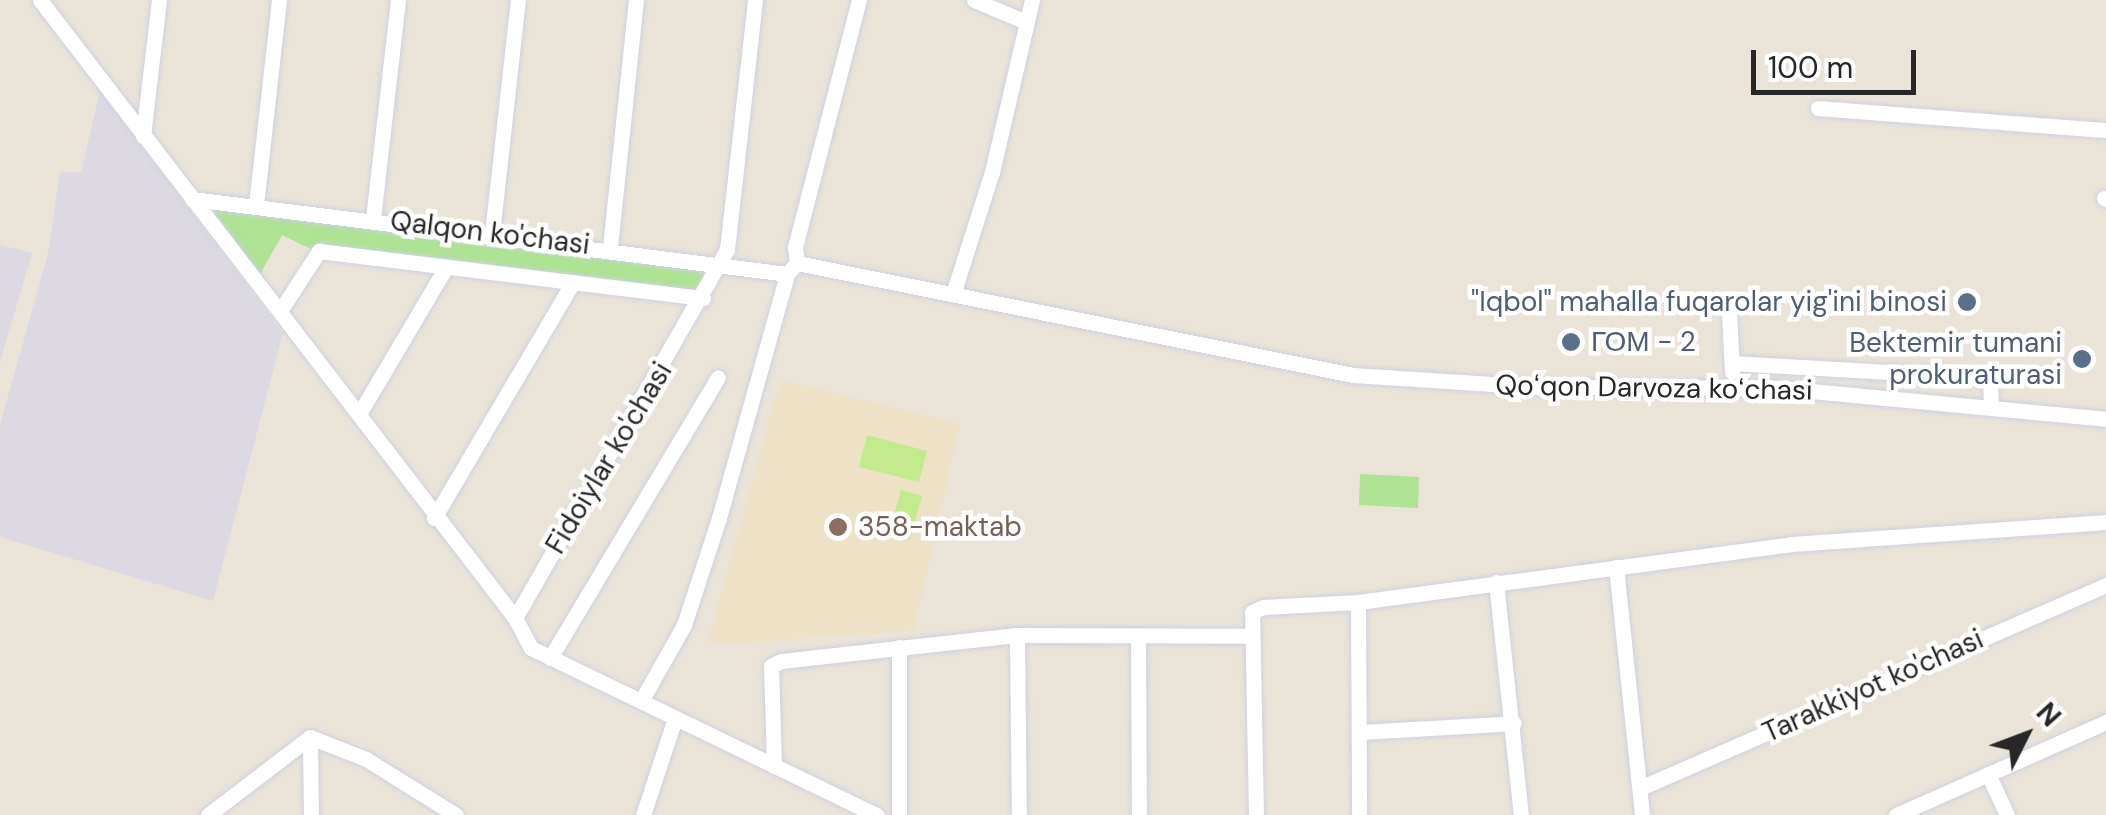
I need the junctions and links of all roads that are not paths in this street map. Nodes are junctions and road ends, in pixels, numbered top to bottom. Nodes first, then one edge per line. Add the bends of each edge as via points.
1 (40, 0) edge
2 (159, 0) edge
3 (278, 0) edge
4 (398, 0) edge
5 (518, 0) edge
6 (636, 0) edge
7 (756, 0) edge
8 (859, 0) edge
9 (974, 0) edge
10 (1032, 0) edge
11 (1026, 22) junction
12 (1818, 108) dead end
13 (2106, 130) edge
14 (143, 136) junction
15 (192, 199) junction
16 (256, 205) junction
17 (373, 219) junction
18 (492, 234) junction
19 (610, 247) junction
20 (722, 261) junction
21 (446, 267) junction
22 (792, 268) junction
23 (574, 282) junction
24 (953, 294) junction
25 (703, 298) junction
26 (280, 310) junction
27 (1729, 312) dead end
28 (1732, 363) junction
29 (718, 377) dead end
30 (1732, 386) junction
31 (1990, 405) junction
32 (359, 414) junction
33 (2106, 419) edge
34 (434, 518) junction
35 (2106, 522) edge
36 (1616, 566) junction
37 (1496, 582) junction
38 (2106, 585) edge
39 (1358, 602) junction
40 (515, 618) junction
41 (1017, 636) junction
42 (1138, 636) junction
43 (1252, 636) junction
44 (899, 647) junction
45 (550, 658) junction
46 (641, 702) junction
47 (675, 718) junction
48 (2106, 722) edge
49 (1514, 723) junction
50 (1360, 732) junction
51 (310, 737) junction
52 (774, 766) junction
53 (1988, 774) junction
54 (1640, 788) junction
55 (426, 797) junction
56 (208, 815) edge
57 (311, 815) edge
58 (427, 815) edge
59 (456, 815) edge
60 (643, 815) edge
61 (877, 815) edge
62 (899, 815) edge
63 (1019, 815) edge
64 (1138, 815) edge
65 (1256, 815) edge
66 (1359, 815) edge
67 (1521, 815) edge
68 (1642, 815) edge
69 (1896, 815) edge
70 (2007, 815) edge

1 - 14 street
2 - 14 street
3 - 16 street
4 - 17 street
5 - 18 street
6 - 19 street
7 - 20 street, Fidoiylar ko'chasi
8 - 22 street
9 - 11 street
10 - 11 street
11 - 24 street via 992,172
12 - 13 street
14 - 15 street
15 - 16 street, Qalqon ko'chasi
15 - 26 street
16 - 17 street, Qalqon ko'chasi
17 - 18 street, Qalqon ko'chasi
18 - 19 street, Qalqon ko'chasi
19 - 20 street, Qalqon ko'chasi
20 - 22 street, Qalqon ko'chasi
20 - 25 street, Fidoiylar ko'chasi
21 - 23 street
21 - 26 street via 319,250
21 - 32 street
22 - 24 street, Qalqon ko'chasi
22 - 46 street via 689,612
23 - 25 street
23 - 34 street
24 - 30 street, Qoʻqon Darvoza koʻchasi via 1380,378 1540,388
25 - 40 street, Fidoiylar ko'chasi
26 - 32 street
27 - 28 street
28 - 30 street
28 - 31 street via 1990,378
29 - 45 street, Fidoiylar ko'chasi
30 - 31 street, Qoʻqon Darvoza koʻchasi
31 - 33 street, Qoʻqon Darvoza koʻchasi
32 - 34 street
34 - 40 street
35 - 36 street via 1792,544
36 - 37 street
36 - 54 street
37 - 39 street
37 - 49 street
38 - 54 street, Tarakkiyot ko'chasi
39 - 43 street via 1263,607 1252,612
39 - 50 street
40 - 45 street via 526,643
41 - 42 street
41 - 44 street
41 - 63 street
42 - 43 street
42 - 64 street
43 - 65 street
44 - 52 street via 771,666
44 - 62 street
45 - 46 street
46 - 47 street
47 - 52 street
47 - 60 street
48 - 53 street
49 - 50 street
49 - 67 street
50 - 66 street
51 - 55 street via 366,759
51 - 56 street
51 - 57 street
52 - 61 street
53 - 69 street
53 - 70 street
54 - 68 street
55 - 58 street
55 - 59 street

